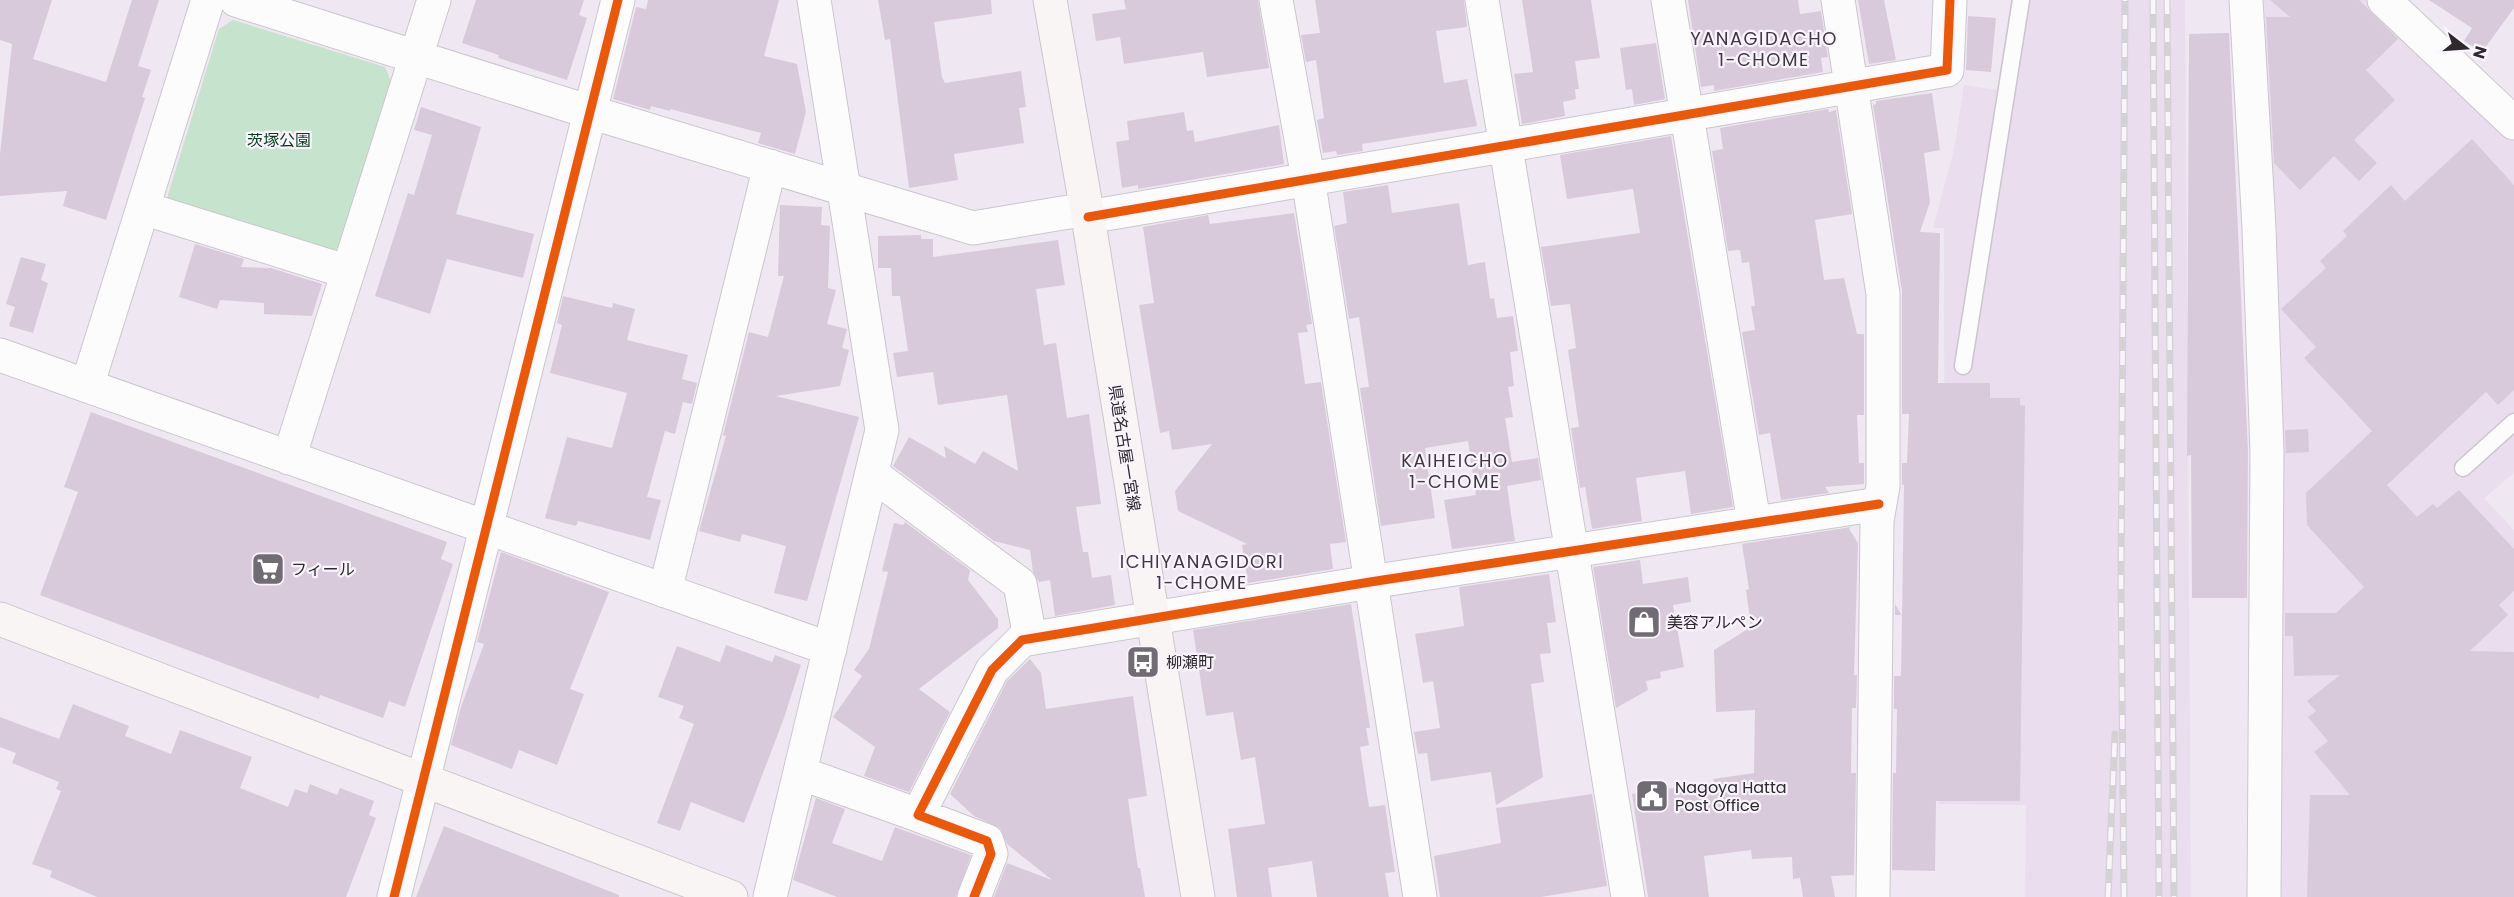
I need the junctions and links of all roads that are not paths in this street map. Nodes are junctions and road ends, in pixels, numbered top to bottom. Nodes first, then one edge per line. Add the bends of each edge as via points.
1 (208, 0) edge
2 (236, 0) edge
3 (434, 0) edge
4 (618, 0) edge
5 (814, 0) edge
6 (1050, 0) edge
7 (1276, 0) edge
8 (1482, 0) edge
9 (1668, 0) edge
10 (1838, 0) edge
11 (1950, 0) edge
12 (2021, 0) edge
13 (2246, 0) edge
14 (2384, 0) edge
15 (416, 57) junction
16 (1852, 87) junction
17 (590, 112) junction
18 (1687, 116) junction
19 (2514, 123) edge
20 (1507, 146) junction
21 (770, 166) junction
22 (1308, 178) junction
23 (844, 189) junction
24 (143, 208) junction
25 (1087, 213) junction
26 (348, 272) junction
27 (0, 355) edge
28 (1963, 366) dead end
29 (87, 386) junction
30 (2514, 422) edge
31 (289, 458) junction
32 (2463, 468) dead end
33 (872, 474) junction
34 (1879, 504) junction
35 (1754, 522) junction
36 (485, 527) junction
37 (1573, 550) junction
38 (1370, 582) junction
39 (664, 591) junction
40 (1152, 618) junction
41 (0, 619) edge
42 (1030, 638) junction
43 (830, 649) junction
44 (800, 773) junction
45 (422, 779) junction
46 (918, 816) junction
47 (394, 897) edge
48 (731, 897) edge
49 (770, 897) edge
50 (974, 897) edge
51 (1198, 897) edge
52 (1420, 897) edge
53 (1628, 897) edge
54 (1873, 897) edge
55 (2264, 897) edge

1 - 24 street
2 - 15 street
3 - 15 street
4 - 17 street
5 - 23 street
6 - 25 main road, 県道名古屋一宮線
7 - 22 street
8 - 20 street
9 - 18 street
10 - 16 street
11 - 16 street via 1947,70
12 - 28 lane
13 - 55 street via 2267,453
14 - 19 street
15 - 17 street
15 - 26 street
16 - 18 street
16 - 34 street via 1883,294 1883,486
17 - 21 street
17 - 36 street
18 - 20 street
18 - 35 street
20 - 22 street
20 - 37 street
21 - 23 street
21 - 39 street
22 - 25 street
22 - 38 street
23 - 25 street via 973,228
23 - 33 street via 882,430
24 - 26 street
24 - 29 street
25 - 40 main road, 県道名古屋一宮線
26 - 31 street
27 - 29 street
29 - 31 street
30 - 32 lane
31 - 36 street
33 - 42 street via 1020,584
33 - 43 street
34 - 35 street
34 - 54 street
35 - 37 street
36 - 39 street
36 - 45 street
37 - 38 street
37 - 53 street
38 - 40 street
38 - 52 street
39 - 43 street
40 - 42 street
40 - 51 main road, 県道名古屋一宮線
41 - 45 main road
42 - 46 street via 1022,640 992,670
43 - 44 street
44 - 46 street
44 - 49 street
45 - 47 street
45 - 48 main road
46 - 50 street via 987,841 991,854

